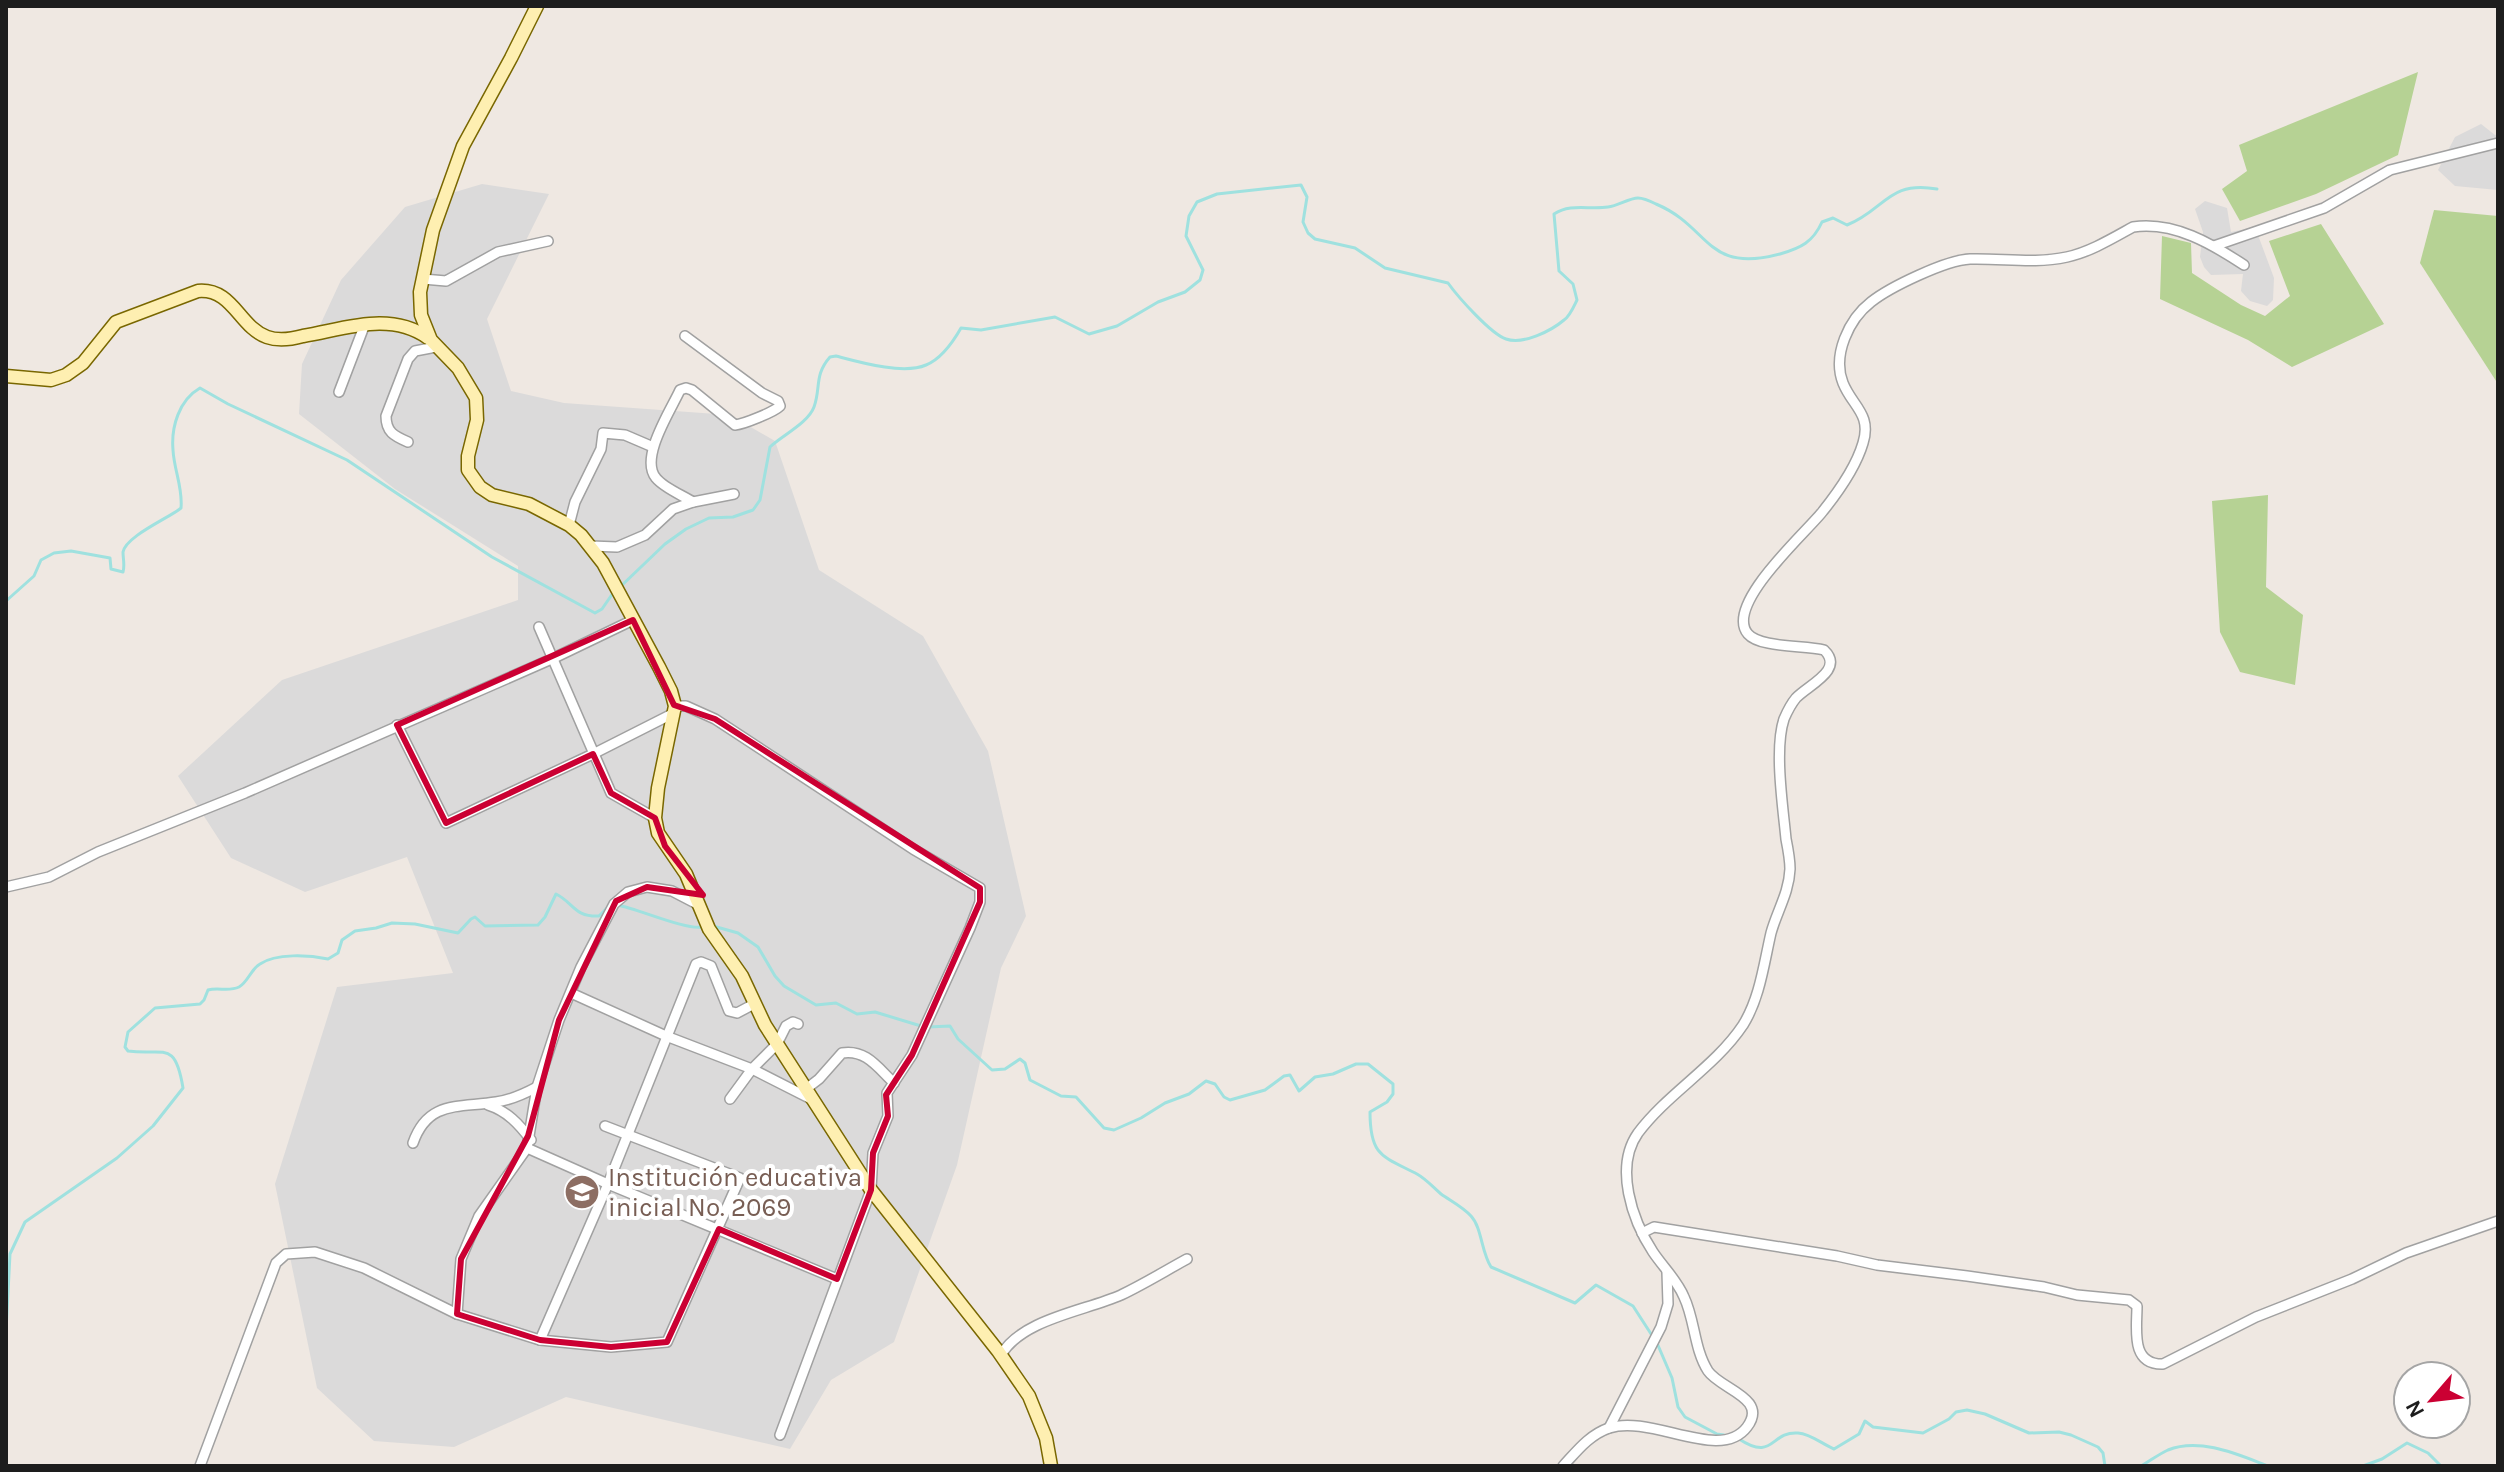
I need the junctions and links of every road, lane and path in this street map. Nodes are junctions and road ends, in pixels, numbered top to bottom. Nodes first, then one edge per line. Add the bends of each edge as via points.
1 (537, 6) edge
2 (2498, 143) edge
3 (548, 241) dead end
4 (2214, 246) junction
5 (2244, 265) dead end
6 (423, 279) junction
7 (365, 324) junction
8 (685, 336) dead end
9 (433, 344) junction
10 (6, 376) edge
11 (339, 392) dead end
12 (408, 442) dead end
13 (653, 447) junction
14 (734, 494) dead end
15 (693, 502) junction
16 (569, 525) junction
17 (591, 546) junction
18 (633, 620) junction
19 (539, 627) dead end
20 (554, 658) junction
21 (674, 710) junction
22 (397, 725) junction
23 (593, 754) junction
24 (655, 818) junction
25 (6, 887) edge
26 (699, 905) junction
27 (571, 993) junction
28 (754, 1004) junction
29 (798, 1024) dead end
30 (666, 1036) junction
31 (777, 1044) junction
32 (752, 1069) junction
33 (894, 1083) junction
34 (537, 1087) junction
35 (806, 1089) junction
36 (730, 1099) dead end
37 (814, 1101) junction
38 (484, 1104) junction
39 (605, 1126) dead end
40 (627, 1135) junction
41 (528, 1136) junction
42 (413, 1143) dead end
43 (527, 1148) junction
44 (542, 1155) junction
45 (608, 1184) junction
46 (871, 1190) junction
47 (2498, 1221) edge
48 (719, 1229) junction
49 (1642, 1233) junction
50 (1187, 1259) dead end
51 (1667, 1272) junction
52 (837, 1279) junction
53 (457, 1314) junction
54 (540, 1340) junction
55 (1001, 1355) junction
56 (1609, 1428) junction
57 (780, 1435) dead end
58 (200, 1466) edge
59 (1051, 1466) edge
60 (1563, 1466) edge

1 - 6 street via 463,146 442,200
2 - 4 street via 2390,170 2324,208
3 - 6 street via 498,252 446,281
4 - 5 street
4 - 49 street via 2144,225 2070,257 2024,262 1967,259 1903,283 1872,301 1848,326 1840,373 1862,412 1860,452 1821,514 1770,568 1743,621 1752,637 1824,650 1831,662 1828,672 1795,700 1780,736 1790,868 1786,892 1742,1025 1715,1058 1660,1107 1629,1148 1626,1170
6 - 9 street via 419,303
7 - 9 street via 402,325
7 - 10 street via 290,339 264,337 221,295 198,291 116,322 83,363 66,375 51,380
7 - 11 street
8 - 13 street via 780,406 735,425 686,388 680,390
9 - 12 street via 408,359 386,416 392,435
9 - 16 street via 458,368 476,398 477,420 467,463 475,481 492,495 529,504
13 - 15 street via 653,476
13 - 16 street via 625,435 603,433
14 - 15 street
15 - 17 street via 673,509 633,541 617,547
16 - 17 street
17 - 18 street
18 - 20 street
18 - 21 street via 671,691
19 - 20 street
20 - 22 street
20 - 23 street
21 - 23 street
21 - 24 street
21 - 33 street via 686,706 715,719 980,888 970,928
22 - 23 street via 446,823
22 - 25 street via 49,877
23 - 24 street via 611,793
24 - 26 street via 658,833 686,874
26 - 27 street via 672,891 647,887 628,892 614,904
26 - 28 street
27 - 30 street
27 - 34 street
28 - 30 street via 737,1013 729,1011 711,966 701,962
28 - 31 street
29 - 31 street via 786,1026
30 - 32 street
30 - 40 street
31 - 32 street
31 - 35 street
32 - 36 street
32 - 37 street
33 - 35 street via 865,1055 846,1052
33 - 46 street via 886,1097 888,1118 873,1153
34 - 38 street
34 - 41 street
35 - 37 street
37 - 46 street
38 - 41 street via 501,1109
38 - 42 street via 457,1104 426,1119
39 - 40 street
40 - 45 street
40 - 48 street via 740,1178
41 - 43 street
41 - 44 street
43 - 44 street
43 - 53 street via 479,1216 461,1259
44 - 45 street
45 - 48 street
45 - 54 street
46 - 52 street
46 - 55 street
47 - 49 street via 2406,1253 2256,1317 2163,1364 2142,1357 2137,1306 2129,1300 1654,1227
48 - 52 street
48 - 54 street via 667,1342 611,1347
49 - 51 street
50 - 55 street via 1120,1295 1025,1332
51 - 56 street via 1668,1304 1661,1327
51 - 56 street via 1690,1310 1704,1364 1749,1403 1750,1422 1737,1437 1717,1442 1634,1424
52 - 57 street
53 - 54 street
53 - 58 street via 364,1268 315,1252 286,1254 276,1263
55 - 59 street via 1037,1413
56 - 60 street via 1591,1437

